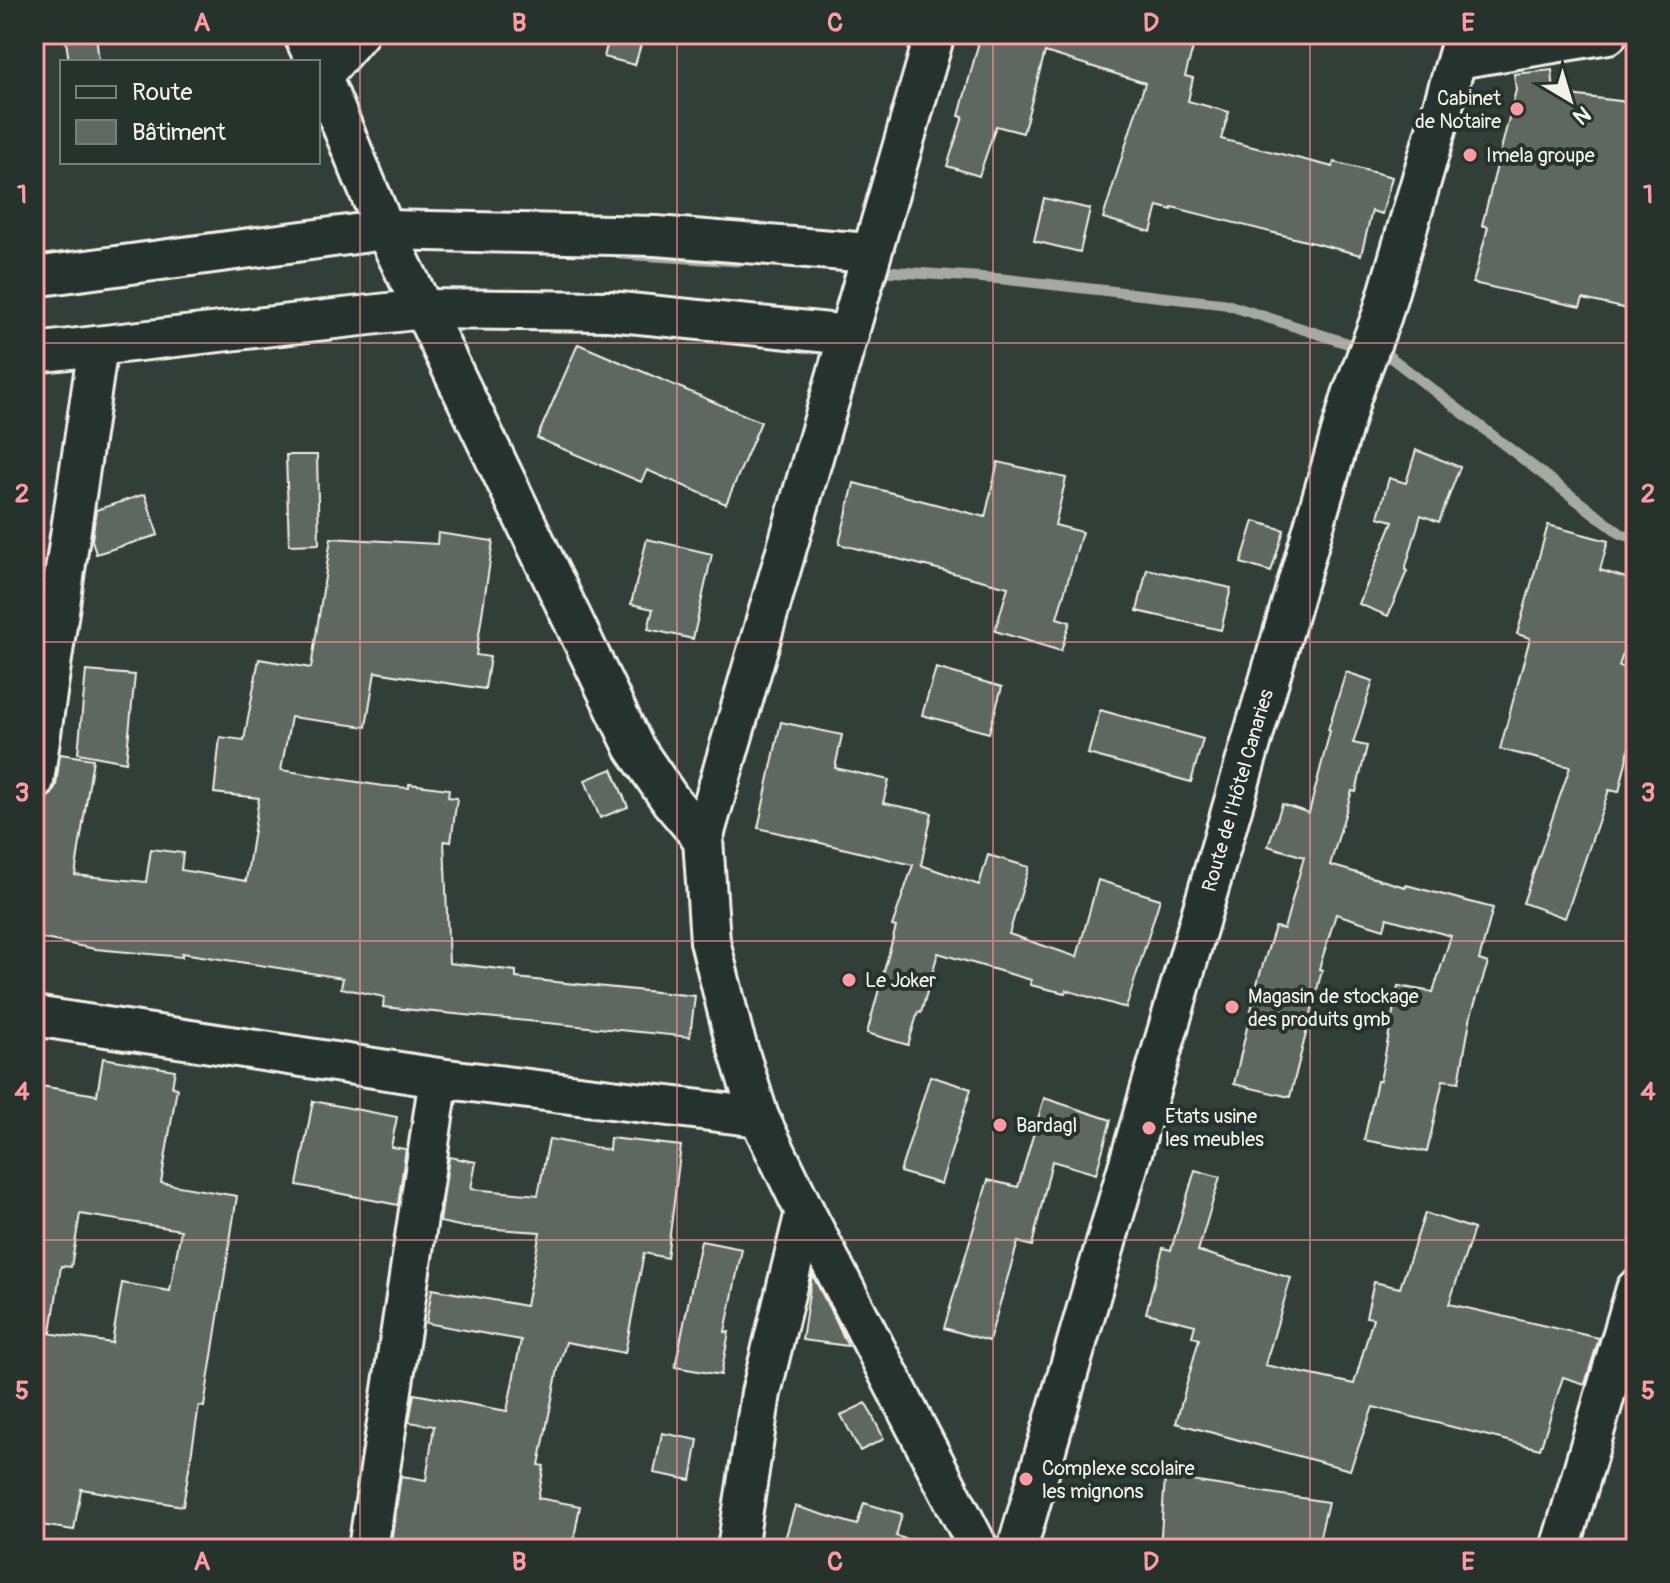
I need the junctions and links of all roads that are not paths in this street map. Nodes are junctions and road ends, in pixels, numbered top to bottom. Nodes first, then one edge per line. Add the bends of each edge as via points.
1 (303, 34) edge
2 (358, 34) edge
3 (935, 34) edge
4 (1608, 34) edge
5 (1461, 46) edge
6 (314, 60) edge
7 (320, 67) edge
8 (320, 74) edge
9 (385, 230) junction
10 (870, 253) junction
11 (34, 277) edge
12 (423, 309) junction
13 (849, 335) junction
14 (98, 346) junction
15 (34, 353) edge
16 (34, 781) edge
17 (703, 839) junction
18 (34, 1016) edge
19 (439, 1078) junction
20 (759, 1117) junction
21 (805, 1212) junction
22 (1636, 1289) edge
23 (368, 1549) edge
24 (737, 1549) edge
25 (979, 1549) edge
26 (1017, 1549) edge
27 (1560, 1549) edge

1 - 6 street
2 - 7 street
3 - 10 street
4 - 5 street
5 - 26 street, Route de l'Hôtel Canaries via 1382,315 1352,395
8 - 9 street
9 - 10 street via 656,236
9 - 11 street
9 - 12 street
10 - 13 street
12 - 13 street via 609,311
12 - 14 street
12 - 17 street via 634,747
13 - 17 street
14 - 15 street
14 - 16 street
17 - 20 street via 710,941
18 - 19 street
19 - 20 street
19 - 23 street
20 - 21 street
21 - 24 street via 761,1393
21 - 25 street
22 - 27 street

